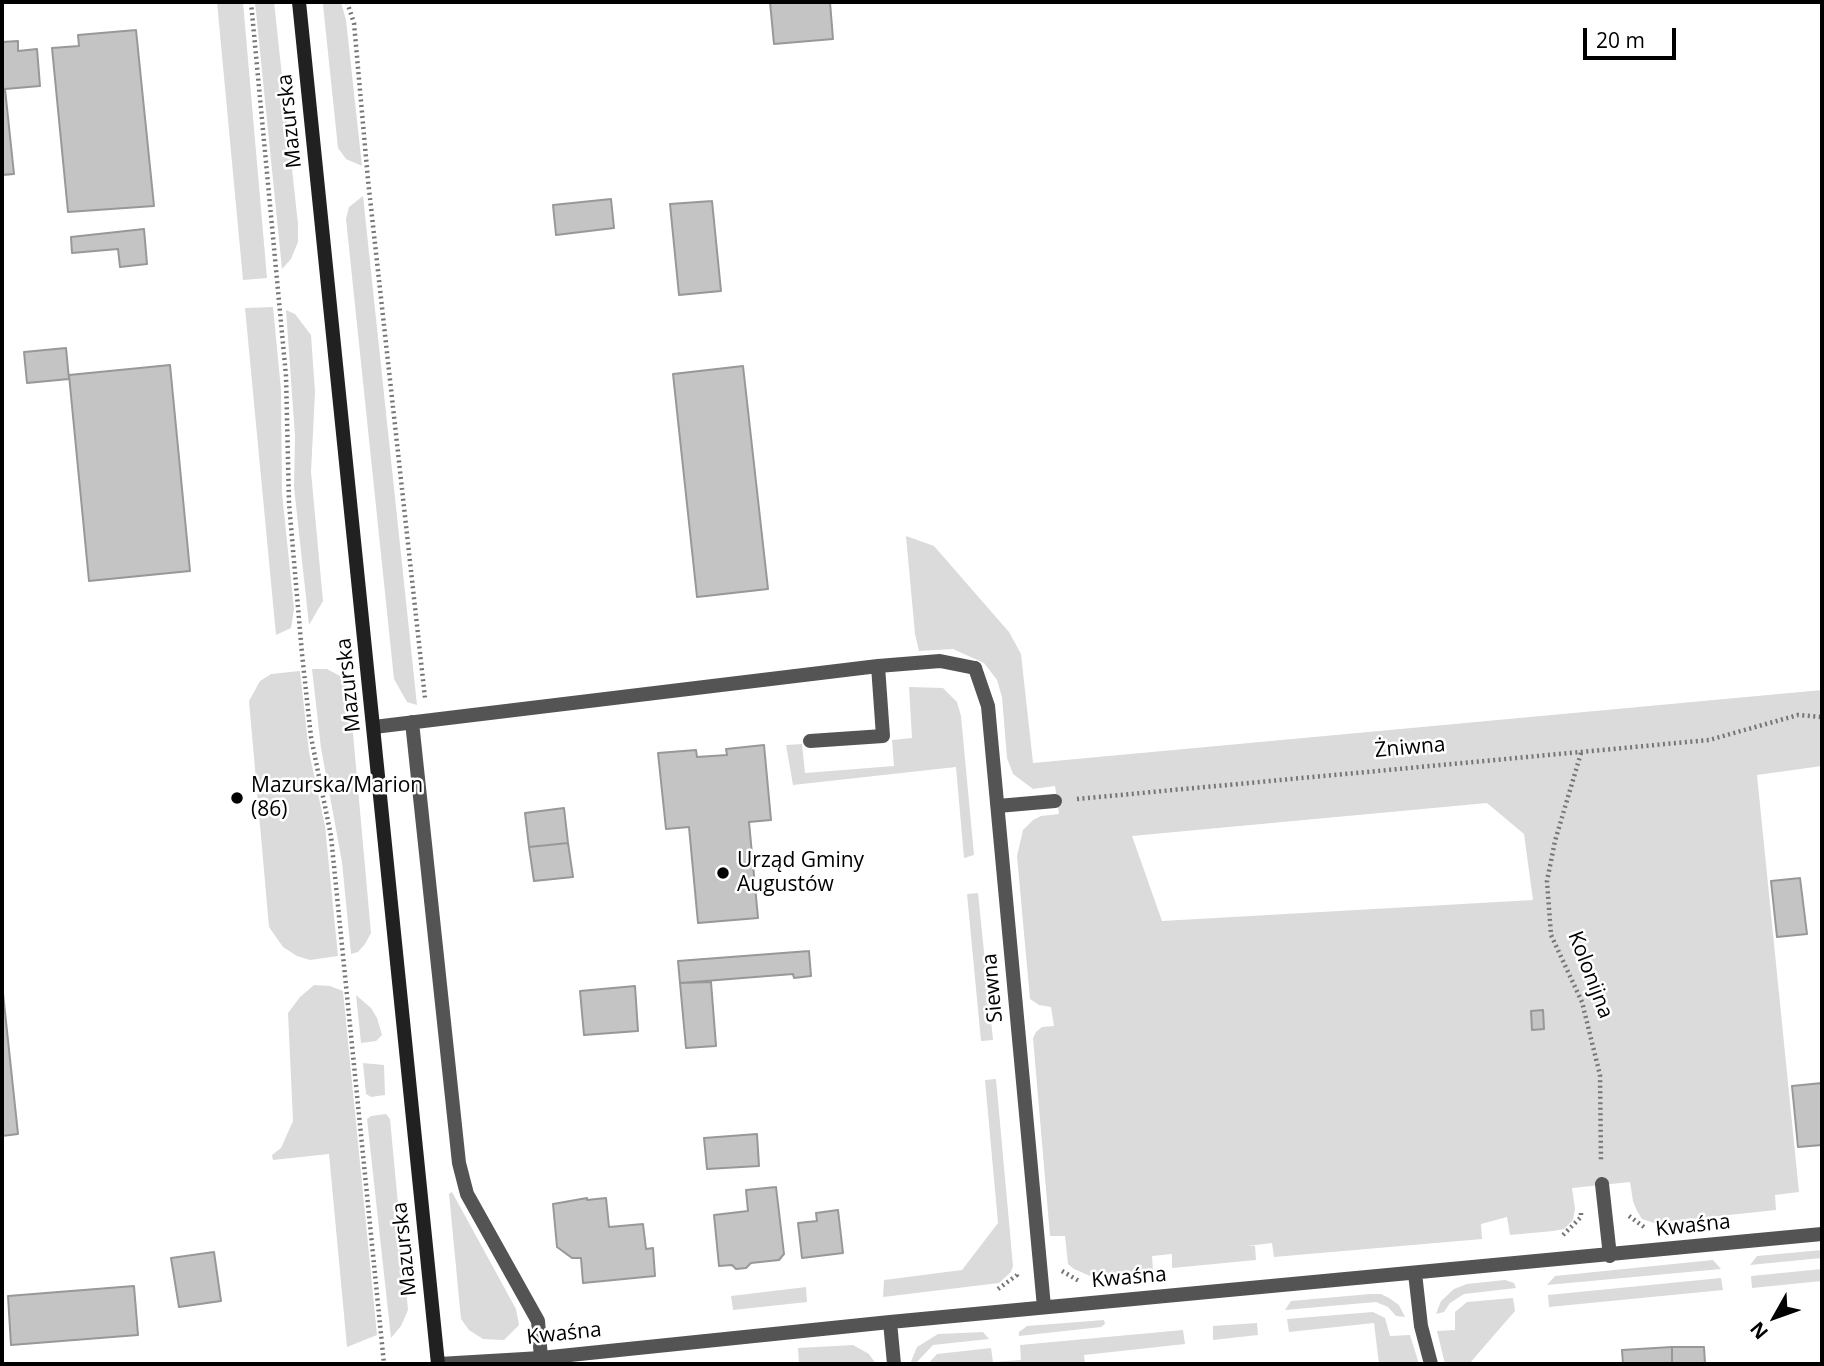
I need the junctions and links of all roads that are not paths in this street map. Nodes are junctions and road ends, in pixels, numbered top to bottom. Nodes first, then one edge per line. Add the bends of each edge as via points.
1 (299, 2) edge
2 (878, 666) junction
3 (419, 721) junction
4 (374, 727) junction
5 (810, 741) dead end
6 (1055, 801) road end
7 (998, 806) junction
8 (1602, 1184) road end
9 (1822, 1234) edge
10 (1611, 1256) junction
11 (1415, 1273) junction
12 (1044, 1307) junction
13 (890, 1322) junction
14 (541, 1359) junction
15 (590, 1359) edge
16 (438, 1364) edge
17 (894, 1364) edge
18 (1430, 1364) edge

1 - 4 main road, Mazurska
2 - 3 street
2 - 5 street via 883,736
2 - 7 street, Siewna via 940,661 975,668 988,706
3 - 4 street
3 - 14 street via 459,1163 467,1194 538,1321
4 - 16 main road, Mazurska
6 - 7 street
7 - 12 street, Siewna
8 - 10 street
9 - 10 street, Kwaśna
10 - 11 street, Kwaśna
11 - 12 street, Kwaśna
11 - 18 street
12 - 13 street, Kwaśna
13 - 15 street, Kwaśna
13 - 17 street
14 - 15 street, Kwaśna
14 - 16 street, Kwaśna

